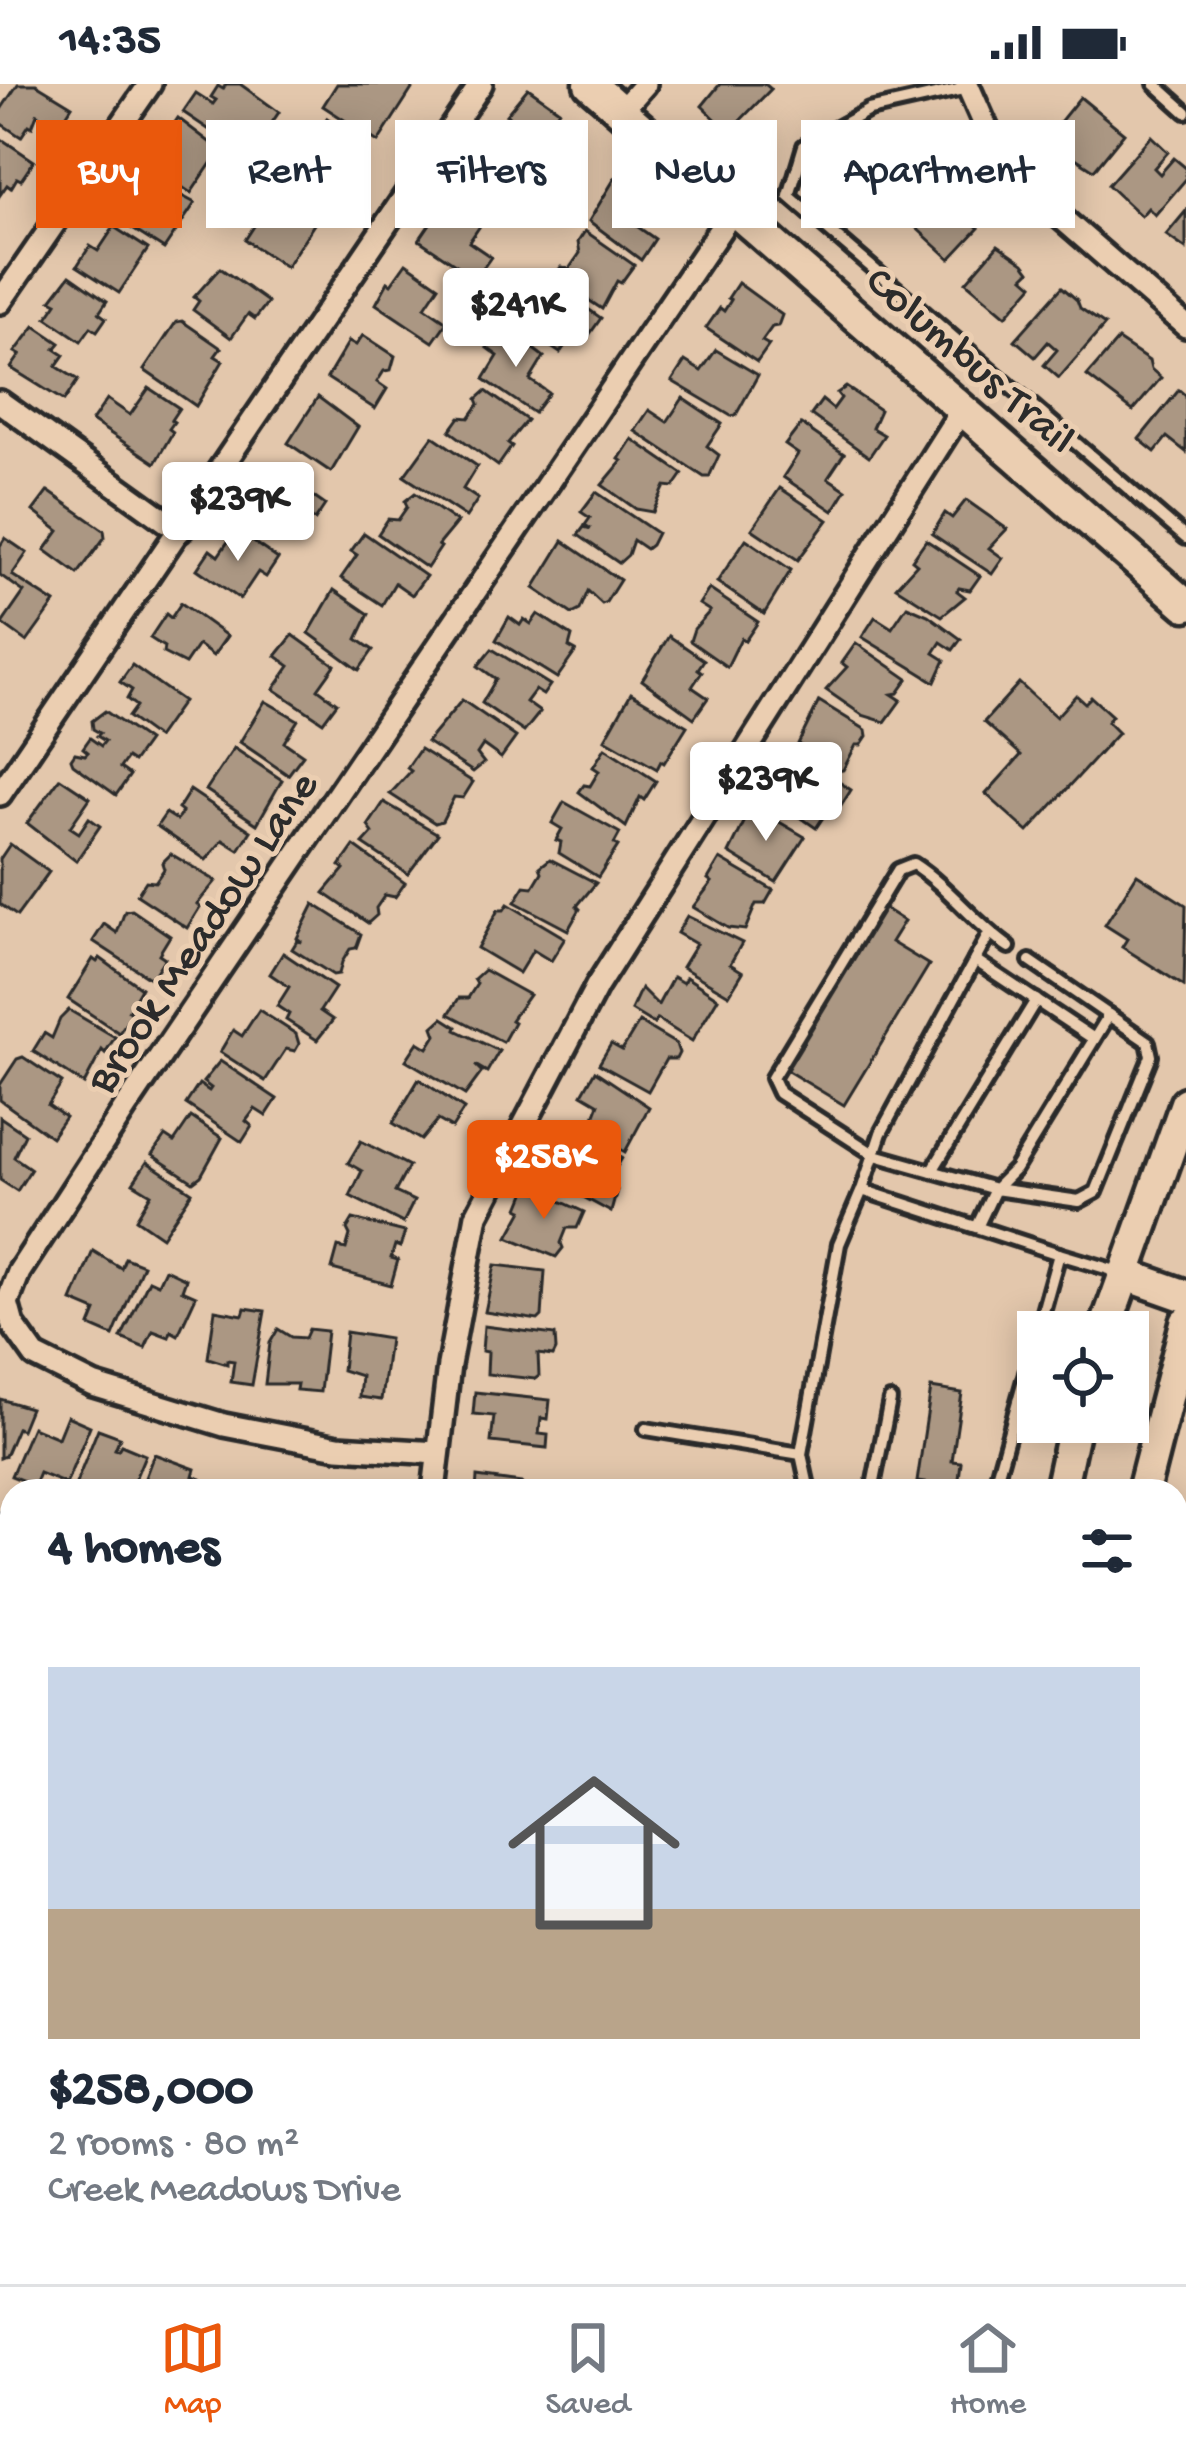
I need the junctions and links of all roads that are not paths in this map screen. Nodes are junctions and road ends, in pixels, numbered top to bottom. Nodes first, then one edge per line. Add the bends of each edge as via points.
1 (150, 84) edge
2 (481, 84) edge
3 (590, 84) edge
4 (645, 84) edge
5 (1155, 84) edge
6 (967, 86) edge
7 (621, 111) junction
8 (1186, 112) edge
9 (631, 120) edge
10 (721, 228) edge
11 (756, 228) edge
12 (0, 302) edge
13 (1186, 326) edge
14 (0, 402) edge
15 (963, 408) junction
16 (179, 531) junction
17 (1186, 538) edge
18 (1186, 604) edge
19 (0, 794) edge
20 (989, 934) junction
21 (1009, 947) dead end
22 (975, 960) junction
23 (1030, 961) dead end
24 (1036, 1000) junction
25 (1109, 1015) junction
26 (1094, 1039) junction
27 (1186, 1103) edge
28 (875, 1155) junction
29 (932, 1171) junction
30 (995, 1189) junction
31 (862, 1190) junction
32 (977, 1226) junction
33 (1059, 1254) junction
34 (1124, 1274) junction
35 (1186, 1296) edge
36 (1112, 1311) edge
37 (1186, 1323) edge
38 (890, 1400) dead end
39 (646, 1429) dead end
40 (1070, 1443) edge
41 (438, 1453) junction
42 (801, 1454) junction
43 (435, 1479) edge
44 (806, 1479) edge
45 (874, 1479) edge
46 (996, 1479) edge
47 (1063, 1479) edge
48 (1146, 1479) edge

1 - 12 street
2 - 16 street
3 - 7 street, Columbus Trail
4 - 7 street
5 - 8 lane
6 - 13 street via 1004,168
6 - 17 lane via 869,110 804,146 789,196
7 - 9 street, Columbus Trail
10 - 41 street, Brook Meadow Lane via 126,1107 7,1303 35,1356 94,1385 224,1425 338,1447
11 - 15 street, Columbus Trail
14 - 16 street
15 - 18 street, Columbus Trail
15 - 41 street via 597,986 477,1215
16 - 19 street
20 - 21 lane
20 - 22 lane
20 - 28 lane via 914,863 898,870 772,1078 788,1102
22 - 24 lane
22 - 28 lane
23 - 25 lane
24 - 26 lane
24 - 29 lane
25 - 26 lane
25 - 30 lane via 1148,1042 1151,1056 1096,1192 1079,1201
26 - 30 lane
27 - 34 street
28 - 29 lane
28 - 31 lane
29 - 30 lane
30 - 32 lane
31 - 32 lane
31 - 42 lane via 839,1244
32 - 33 lane
33 - 34 lane
33 - 46 lane
34 - 35 street
34 - 36 street
37 - 48 street
38 - 45 lane
39 - 42 lane
40 - 47 street
41 - 43 street
42 - 44 lane

